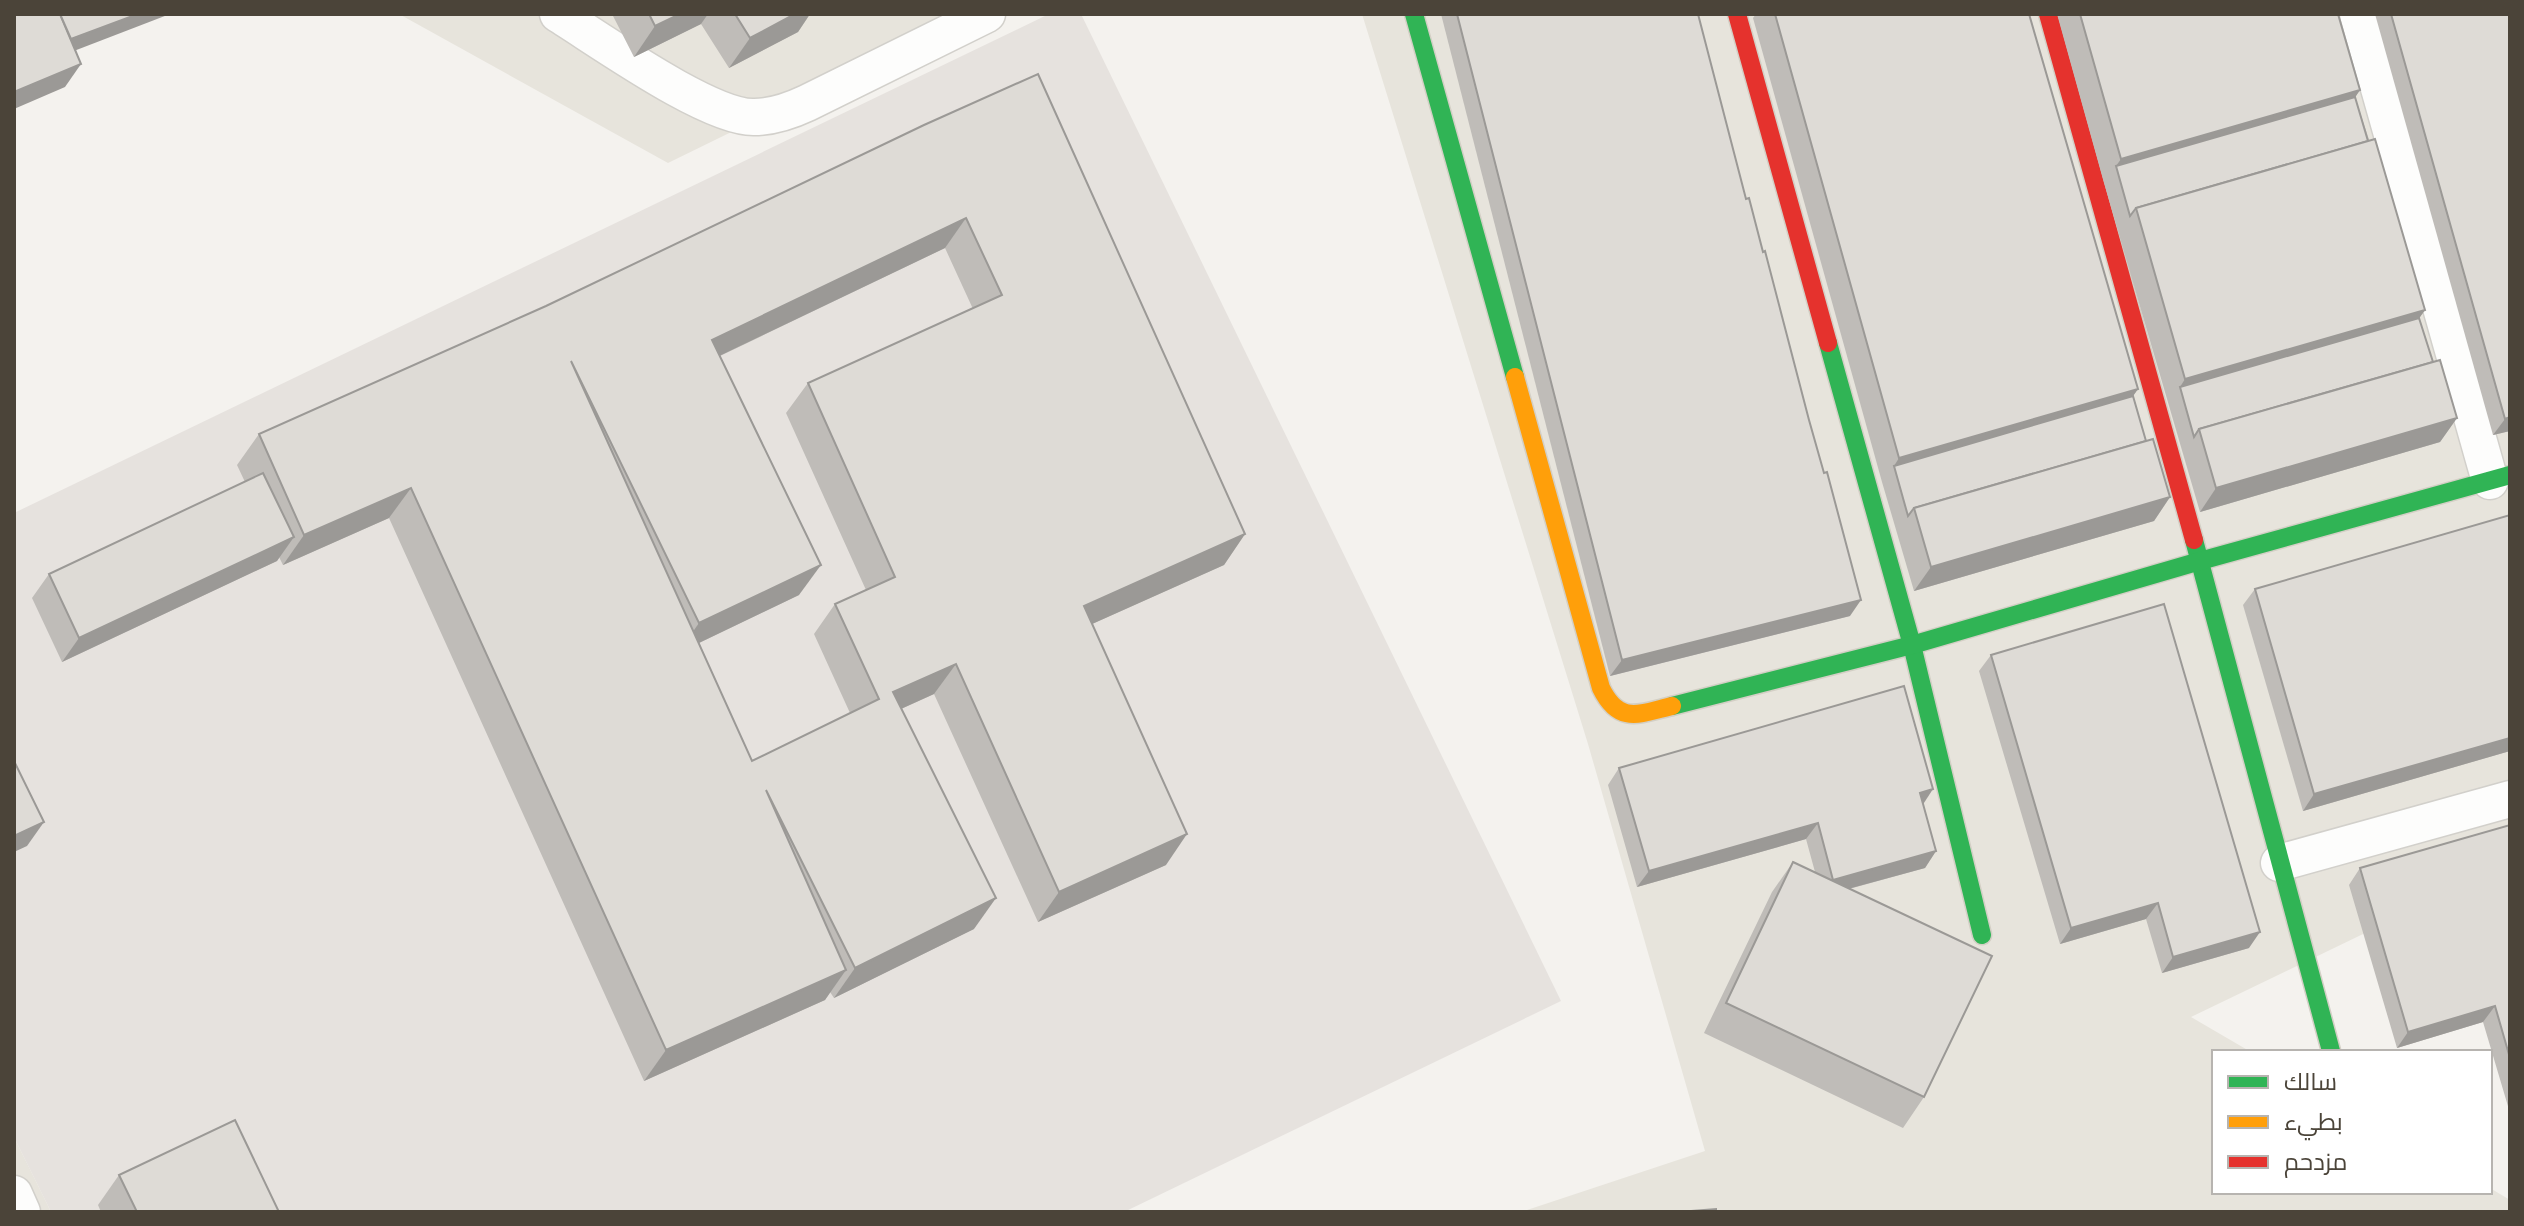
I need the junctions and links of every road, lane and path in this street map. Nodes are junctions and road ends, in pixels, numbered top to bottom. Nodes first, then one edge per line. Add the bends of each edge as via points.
1 (558, 14) edge
2 (987, 14) edge
3 (1414, 14) edge
4 (1737, 14) edge
5 (2048, 14) edge
6 (2358, 14) edge
7 (2500, 478) edge
8 (2200, 561) junction
9 (1912, 645) junction
10 (2510, 799) edge
11 (2279, 863) junction
12 (1982, 935) dead end
13 (2331, 1050) edge
14 (14, 1194) edge
15 (22, 1212) edge

1 - 2 street via 718,110 752,118 797,108
3 - 9 street via 1608,703 1631,715
4 - 9 street
5 - 8 street
6 - 7 street
7 - 8 street
8 - 9 street
8 - 11 street
9 - 12 street
10 - 11 street
11 - 13 street
14 - 15 street

